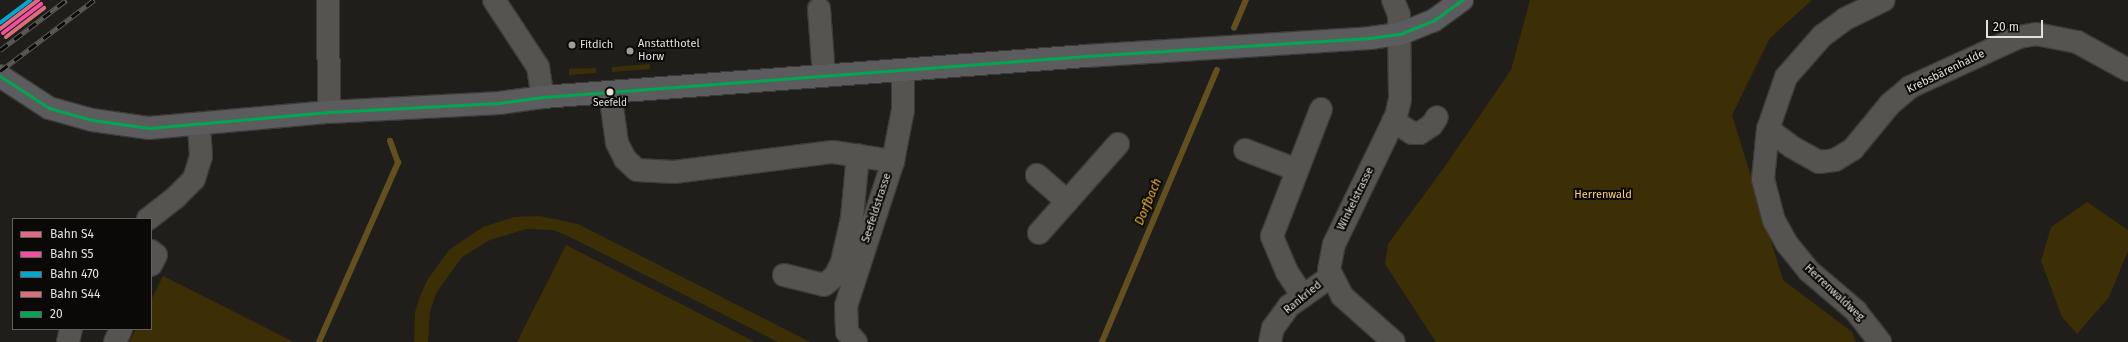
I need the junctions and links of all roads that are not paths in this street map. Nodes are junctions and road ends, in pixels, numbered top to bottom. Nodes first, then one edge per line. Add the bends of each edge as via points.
1 (328, 0) edge
2 (494, 0) edge
3 (1393, 0) edge
4 (1462, 0) edge
5 (1884, 0) edge
6 (819, 9) dead end
7 (1400, 34) junction
8 (903, 70) junction
9 (2128, 70) edge
10 (0, 76) edge
11 (824, 76) junction
12 (610, 92) junction
13 (543, 97) junction
14 (1321, 109) dead end
15 (329, 112) junction
16 (1437, 117) dead end
17 (1393, 122) junction
18 (199, 125) junction
19 (1768, 129) junction
20 (1118, 144) dead end
21 (1245, 150) dead end
22 (858, 155) junction
23 (893, 161) junction
24 (1297, 170) junction
25 (1037, 175) dead end
26 (1067, 201) junction
27 (149, 218) edge
28 (1039, 233) dead end
29 (152, 252) edge
30 (152, 263) edge
31 (784, 276) dead end
32 (1330, 277) junction
33 (1304, 296) junction
34 (71, 330) edge
35 (121, 330) edge
36 (68, 342) edge
37 (115, 342) edge
38 (856, 342) edge
39 (1270, 342) edge
40 (1394, 342) edge
41 (1880, 342) edge

1 - 15 street
2 - 13 street via 538,67
3 - 7 street, Winkelstrasse via 1399,15
4 - 7 main road via 1432,21
5 - 19 street, Herrenwaldweg via 1845,19 1822,36 1801,58 1786,77
6 - 11 street
7 - 8 main road
7 - 17 street, Winkelstrasse via 1400,99
8 - 11 main road
8 - 23 street, Seefeldstrasse via 903,110
9 - 19 street, Krebsbärenhalde via 2077,42 2036,34 2019,37 1910,87 1890,104 1853,149 1835,160 1819,162 1792,147
10 - 18 main road via 49,108 92,120 149,128
11 - 12 main road
12 - 13 main road
12 - 22 street via 617,143 625,159 637,170 681,171 833,152
13 - 15 main road via 500,103
14 - 24 street
15 - 18 main road
16 - 17 street via 1432,125 1420,133 1412,133
17 - 32 street, Winkelstrasse via 1334,244 1329,259
18 - 27 street via 201,156 194,179
19 - 41 street, Herrenwaldweg via 1763,179 1774,221 1787,244 1809,271 1856,311
20 - 26 street
21 - 24 street
22 - 23 street
22 - 31 street via 852,218 842,262 835,276 824,285
23 - 38 street, Seefeldstrasse via 846,306 848,332
24 - 33 street via 1272,236 1287,272
25 - 26 street
26 - 28 street
29 - 30 street via 156,254
32 - 33 street, Rankried
32 - 40 street via 1347,301
33 - 39 street, Rankried via 1283,313 1273,328
34 - 36 street
35 - 37 street

